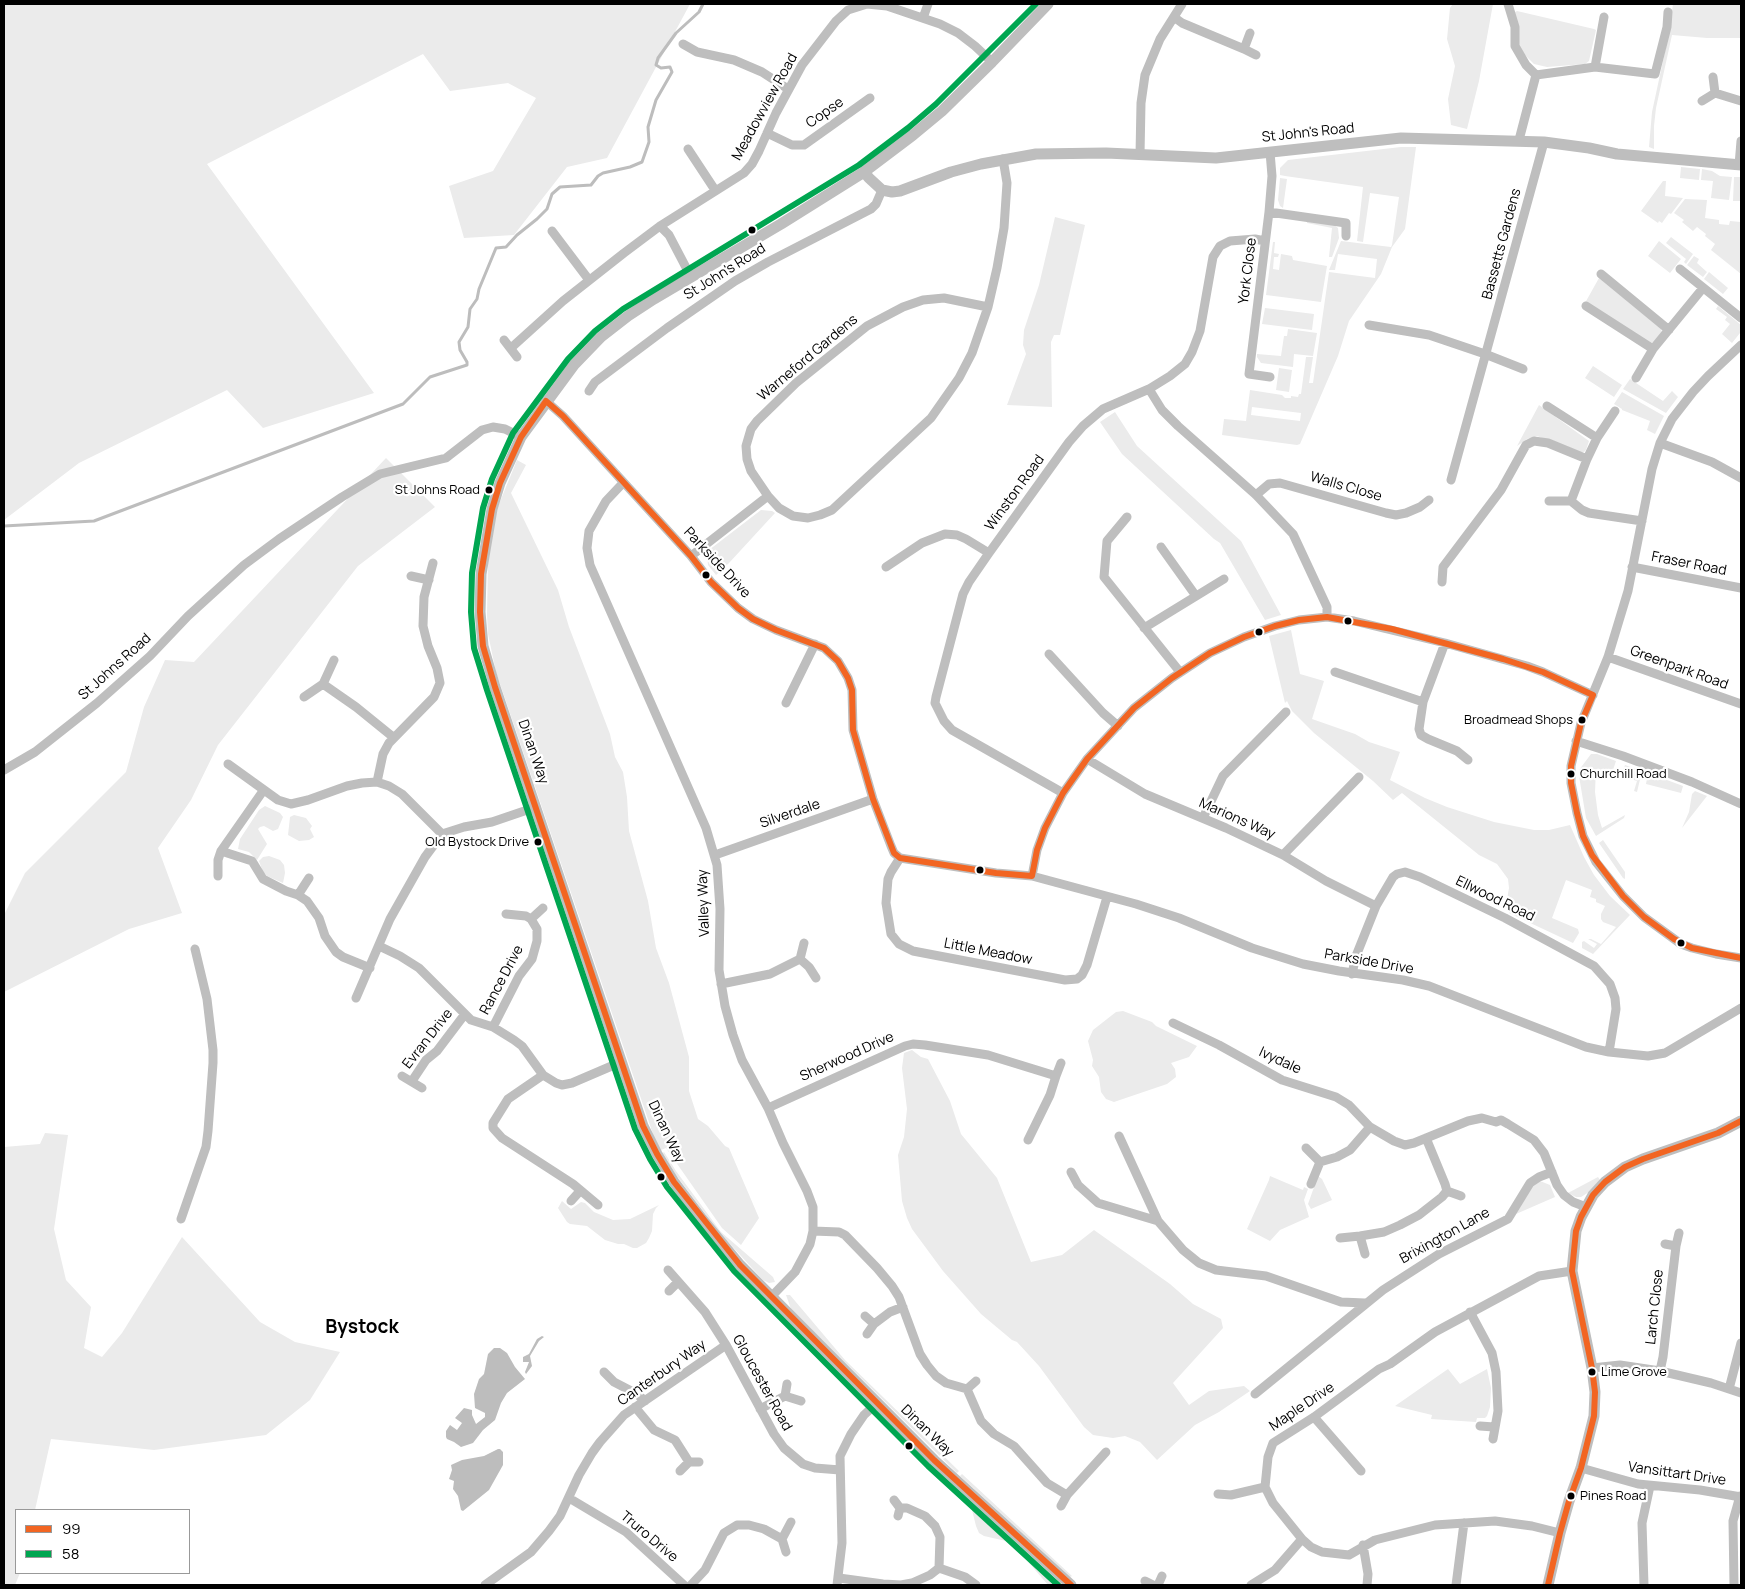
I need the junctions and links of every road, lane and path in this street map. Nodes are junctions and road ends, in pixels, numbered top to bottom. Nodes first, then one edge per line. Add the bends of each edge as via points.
1 (928, 4) edge
2 (1048, 4) edge
3 (1182, 4) edge
4 (1508, 4) edge
5 (846, 7) edge
6 (1668, 12) dead end
7 (1174, 17) junction
8 (1604, 17) dead end
9 (923, 18) junction
10 (1250, 33) dead end
11 (684, 44) dead end
12 (1244, 49) junction
13 (1256, 55) dead end
14 (992, 62) junction
15 (1595, 67) junction
16 (1536, 75) junction
17 (1713, 77) dead end
18 (788, 89) junction
19 (1715, 93) junction
20 (870, 98) dead end
21 (1741, 100) edge
22 (1702, 101) dead end
23 (766, 133) junction
24 (1519, 140) junction
25 (1741, 141) edge
26 (1544, 142) junction
27 (688, 149) dead end
28 (1270, 152) junction
29 (703, 153) dead end
30 (1140, 155) junction
31 (694, 159) junction
32 (1003, 159) junction
33 (1740, 165) edge
34 (864, 172) junction
35 (715, 190) junction
36 (882, 190) junction
37 (1270, 212) junction
38 (660, 226) junction
39 (552, 231) dead end
40 (1346, 236) dead end
41 (1265, 241) junction
42 (1680, 269) dead end
43 (1601, 274) dead end
44 (691, 277) junction
45 (589, 280) junction
46 (1703, 288) junction
47 (1586, 306) dead end
48 (988, 307) junction
49 (1741, 318) edge
50 (1369, 325) dead end
51 (1669, 330) junction
52 (504, 340) dead end
53 (1741, 345) edge
54 (511, 348) junction
55 (1653, 349) junction
56 (1485, 354) junction
57 (517, 357) dead end
58 (1523, 369) dead end
59 (1270, 377) dead end
60 (1636, 378) dead end
61 (1149, 389) junction
62 (589, 391) dead end
63 (546, 401) junction
64 (1547, 406) dead end
65 (1615, 411) dead end
66 (522, 437) junction
67 (1597, 438) junction
68 (1660, 443) junction
69 (1587, 459) junction
70 (1741, 478) edge
71 (1451, 480) dead end
72 (623, 483) junction
73 (1256, 495) junction
74 (768, 496) junction
75 (1429, 500) dead end
76 (1549, 500) dead end
77 (1571, 502) junction
78 (1127, 517) dead end
79 (1642, 521) junction
80 (1161, 547) dead end
81 (989, 553) junction
82 (691, 556) junction
83 (433, 563) dead end
84 (886, 567) dead end
85 (1632, 568) junction
86 (412, 576) dead end
87 (1224, 579) dead end
88 (429, 580) junction
89 (1442, 582) dead end
90 (1741, 588) edge
91 (1196, 596) junction
92 (1327, 617) junction
93 (1144, 628) junction
94 (1445, 643) junction
95 (815, 644) junction
96 (1049, 654) dead end
97 (1608, 657) junction
98 (334, 660) dead end
99 (1180, 672) junction
100 (1335, 672) dead end
101 (323, 684) junction
102 (1593, 695) junction
103 (304, 697) dead end
104 (1423, 702) junction
105 (786, 703) dead end
106 (1741, 704) edge
107 (1286, 712) dead end
108 (1118, 726) junction
109 (393, 737) junction
110 (1576, 741) junction
111 (1087, 759) junction
112 (1468, 760) dead end
113 (228, 764) dead end
114 (4, 770) edge
115 (1359, 777) dead end
116 (377, 782) junction
117 (263, 791) junction
118 (1063, 793) junction
119 (873, 799) junction
120 (1741, 804) edge
121 (536, 807) junction
122 (1203, 818) junction
123 (442, 834) junction
124 (221, 851) junction
125 (715, 854) junction
126 (1283, 855) junction
127 (900, 858) junction
128 (218, 876) dead end
129 (1032, 876) junction
130 (309, 878) dead end
131 (298, 895) junction
132 (1107, 897) junction
133 (1376, 906) junction
134 (543, 908) dead end
135 (506, 914) dead end
136 (531, 919) junction
137 (804, 943) dead end
138 (379, 946) junction
139 (195, 948) dead end
140 (800, 958) junction
141 (1741, 958) edge
142 (370, 968) junction
143 (1352, 974) junction
144 (816, 978) dead end
145 (721, 984) junction
146 (356, 998) dead end
147 (1741, 1008) edge
148 (465, 1014) junction
149 (1173, 1023) dead end
150 (493, 1027) junction
151 (1609, 1052) junction
152 (621, 1062) junction
153 (1061, 1063) dead end
154 (543, 1075) junction
155 (402, 1076) dead end
156 (1056, 1076) junction
157 (412, 1081) junction
158 (422, 1088) dead end
159 (768, 1108) junction
160 (1741, 1121) edge
161 (1370, 1127) junction
162 (1119, 1136) dead end
163 (1426, 1138) junction
164 (1028, 1140) dead end
165 (1306, 1148) dead end
166 (1320, 1162) junction
167 (1070, 1172) dead end
168 (1552, 1172) junction
169 (1311, 1184) dead end
170 (1447, 1190) junction
171 (580, 1191) junction
172 (1461, 1196) dead end
173 (571, 1201) dead end
174 (598, 1205) dead end
175 (1586, 1208) junction
176 (182, 1219) dead end
177 (1158, 1222) junction
178 (813, 1231) junction
179 (1679, 1233) dead end
180 (1360, 1236) junction
181 (1340, 1238) dead end
182 (1665, 1244) dead end
183 (1676, 1246) junction
184 (1365, 1254) dead end
185 (668, 1270) dead end
186 (1572, 1271) junction
187 (678, 1282) junction
188 (669, 1291) dead end
189 (771, 1297) junction
190 (1365, 1303) junction
191 (903, 1306) junction
192 (1470, 1312) junction
193 (865, 1316) dead end
194 (874, 1324) junction
195 (867, 1334) dead end
196 (1741, 1343) edge
197 (726, 1345) junction
198 (1592, 1368) junction
199 (1660, 1371) junction
200 (604, 1372) dead end
201 (976, 1381) dead end
202 (787, 1384) dead end
203 (967, 1389) junction
204 (1729, 1389) junction
205 (1741, 1393) edge
206 (1256, 1394) dead end
207 (785, 1396) junction
208 (645, 1400) junction
209 (801, 1401) dead end
210 (877, 1403) junction
211 (635, 1407) junction
212 (760, 1409) junction
213 (1314, 1416) junction
214 (1480, 1426) dead end
215 (1494, 1428) junction
216 (1493, 1439) dead end
217 (1106, 1452) dead end
218 (689, 1462) junction
219 (699, 1462) dead end
220 (1581, 1468) junction
221 (840, 1470) junction
222 (680, 1471) dead end
223 (1361, 1471) dead end
224 (1650, 1486) junction
225 (1265, 1487) junction
226 (1218, 1494) dead end
227 (1067, 1495) junction
228 (1741, 1496) edge
229 (568, 1498) junction
230 (894, 1500) dead end
231 (1061, 1506) dead end
232 (791, 1522) dead end
233 (1464, 1523) junction
234 (1560, 1533) junction
235 (782, 1539) junction
236 (1302, 1539) junction
237 (1363, 1545) junction
238 (786, 1552) dead end
239 (938, 1568) junction
240 (1162, 1576) dead end
241 (838, 1581) edge
242 (497, 1582) edge
243 (485, 1585) edge
244 (684, 1585) edge
245 (691, 1585) edge
246 (976, 1585) edge
247 (1071, 1585) edge
248 (1158, 1585) edge
249 (1251, 1585) edge
250 (1367, 1585) edge
251 (1456, 1585) edge
252 (1548, 1585) edge
253 (1644, 1585) edge
254 (1734, 1585) edge

1 - 9 street
2 - 14 street, Dinan Way
3 - 7 street
4 - 16 street via 1516,27 1515,46
5 - 9 street, Meadowview Road via 866,4
5 - 18 street, Meadowview Road
6 - 15 street via 1655,74
7 - 12 street
7 - 30 street via 1160,39 1145,75
8 - 15 street
9 - 14 street, Meadowview Road via 958,33
10 - 12 street
11 - 18 street via 698,52 734,60 762,72
12 - 13 street
14 - 34 street, Dinan Way via 913,136
15 - 16 street
16 - 24 street
17 - 19 street
18 - 23 street, Meadowview Road
19 - 21 street
19 - 22 street
20 - 23 street, Copse via 804,144 792,145
23 - 35 street, Meadowview Road via 756,157 744,173
24 - 26 street, St John's Road
24 - 28 street, St John's Road via 1401,138
25 - 33 street
26 - 33 street, St John's Road via 1617,154
26 - 56 street, Bassetts Gardens
27 - 31 street
28 - 30 street, St John's Road via 1216,158
28 - 37 street, York Close
29 - 31 street
30 - 32 street, St John's Road via 1067,153
31 - 35 street
32 - 36 street, St John's Road via 951,172 900,191
32 - 48 street, Warneford Gardens via 1007,183 1004,228
34 - 36 street
34 - 44 street, Dinan Way
35 - 38 street, Meadowview Road
36 - 62 street, St John's Road via 871,209 735,281 595,382
37 - 40 street via 1346,224
37 - 41 street, York Close
38 - 44 street via 669,235
38 - 45 street, Meadowview Road
39 - 45 street
41 - 59 street, York Close via 1249,374
41 - 61 street, Winston Road via 1230,241 1216,250 1200,331 1192,352 1185,364
42 - 46 street
43 - 51 street
44 - 63 street, Dinan Way via 601,337
45 - 54 street, Meadowview Road
46 - 49 street
46 - 51 street
47 - 55 street
48 - 74 street, Warneford Gardens via 972,353 932,418 832,510 808,518 793,516
48 - 74 street, Warneford Gardens via 944,298 923,300 903,307 867,326 796,383 757,421 746,446 751,471
50 - 56 street via 1430,335
51 - 55 street
52 - 54 street
53 - 68 street via 1693,392 1672,419
54 - 57 street
55 - 60 street
56 - 58 street
56 - 71 street, Bassetts Gardens
61 - 73 street via 1162,410 1178,426
61 - 81 street, Winston Road via 1103,410 1083,426
63 - 66 street, Dinan Way
63 - 72 street, Parkside Drive
64 - 67 street
65 - 67 street
66 - 114 street, St Johns Road via 506,428 482,430 446,458 380,474 342,497 244,565 97,703 35,752
66 - 121 street, Dinan Way via 492,509 481,574 480,612 483,646
67 - 69 street
68 - 70 street via 1712,462
68 - 79 street
69 - 77 street
69 - 89 street via 1548,443 1534,441 1526,445 1501,490 1443,568
72 - 82 street, Parkside Drive
72 - 125 street, Valley Way via 606,501 589,531 590,565
73 - 75 street, Walls Close via 1269,484 1280,483 1396,515 1420,507
73 - 92 street via 1293,534 1326,606
74 - 82 street
76 - 77 street
77 - 79 street via 1589,513
78 - 93 street via 1107,541 1104,577
79 - 85 street
80 - 91 street
81 - 84 street via 957,535 945,534 922,543
81 - 118 street, Winston Road via 960,600 936,703 952,730
82 - 95 street, Parkside Drive via 711,582 745,613 776,630
83 - 88 street
85 - 90 street, Fraser Road
85 - 97 street
86 - 88 street
87 - 91 street
88 - 109 street via 424,598 423,626 440,683 434,697
91 - 93 street
92 - 94 street
92 - 99 street via 1286,623 1244,637
93 - 99 street
94 - 102 street via 1543,672
94 - 104 street
95 - 105 street
95 - 119 street, Parkside Drive via 838,661 848,678 852,690 853,730
96 - 108 street
97 - 102 street
97 - 106 street, Greenpark Road
98 - 101 street
99 - 108 street via 1134,708
100 - 104 street
101 - 103 street
101 - 109 street
102 - 110 street
104 - 112 street via 1421,735 1457,751
107 - 122 street via 1223,776
108 - 111 street
109 - 116 street via 383,754
110 - 120 street via 1676,776
110 - 141 street via 1571,783 1577,813 1592,855 1608,878 1644,917 1681,944
111 - 118 street
111 - 122 street, Marions Way via 1145,794
113 - 117 street
115 - 126 street
116 - 117 street via 347,786 291,804
116 - 123 street via 402,794
117 - 124 street
118 - 129 street via 1040,843
119 - 125 street, Silverdale
119 - 127 street, Parkside Drive via 891,846
121 - 123 street
121 - 152 street, Dinan Way
122 - 126 street, Marions Way
123 - 138 street via 390,919
124 - 128 street
124 - 131 street via 252,861 263,879
125 - 145 street, Valley Way via 719,881
126 - 133 street, Marions Way
127 - 129 street, Parkside Drive
127 - 132 street, Little Meadow via 888,879 886,903 891,934 899,944 913,952 1056,979 1073,980 1082,974
129 - 132 street, Parkside Drive
130 - 131 street
131 - 142 street via 314,910 336,952
132 - 143 street, Parkside Drive via 1179,918 1252,948 1303,964
133 - 143 street, Ellwood Road
133 - 151 street, Ellwood Road via 1392,878 1405,872 1505,918 1594,966 1610,984 1615,998
134 - 136 street
135 - 136 street
136 - 150 street, Rance Drive via 537,929 532,960 519,976
137 - 140 street
138 - 142 street
138 - 148 street via 420,968
139 - 176 street via 207,998 213,1063 206,1147
140 - 144 street
140 - 145 street via 770,974
142 - 146 street
143 - 151 street, Parkside Drive via 1429,986 1586,1047
145 - 159 street, Valley Way via 742,1060
147 - 151 street, Parkside Drive via 1665,1053 1648,1056
148 - 150 street via 471,1020
148 - 157 street, Evran Drive
149 - 161 street, Ivydale via 1282,1080 1336,1097 1350,1105
150 - 154 street via 522,1046
152 - 154 street via 562,1085
152 - 189 street, Dinan Way via 644,1126 674,1182 725,1248
153 - 156 street
154 - 171 street via 508,1099 493,1128 502,1138
155 - 157 street, Evran Drive
156 - 159 street, Sherwood Drive via 988,1055 912,1044
156 - 164 street
157 - 158 street, Evran Drive
159 - 178 street, Valley Way via 813,1207
160 - 175 street via 1718,1134 1625,1167 1605,1182
161 - 163 street, Ivydale via 1405,1144
161 - 166 street via 1350,1150
162 - 177 street
163 - 168 street, Ivydale via 1468,1121 1482,1118 1496,1122 1501,1120 1534,1140
163 - 170 street
165 - 166 street
166 - 169 street
167 - 177 street via 1078,1185 1098,1203
168 - 175 street via 1564,1195
168 - 190 street, Brixington Lane via 1530,1183 1508,1219 1439,1254
170 - 172 street
170 - 180 street via 1434,1205 1419,1215 1384,1232
171 - 173 street
171 - 174 street
175 - 186 street via 1576,1231
177 - 190 street via 1183,1250 1199,1263 1216,1270 1266,1276 1341,1302
178 - 189 street, Valley Way via 803,1260
178 - 191 street via 845,1235 892,1286
179 - 183 street, Larch Close
180 - 181 street
180 - 184 street
182 - 183 street
183 - 199 street, Larch Close
185 - 187 street, Gloucester Road
186 - 192 street, Maple Drive via 1539,1276
186 - 198 street
187 - 188 street
187 - 197 street, Gloucester Road via 705,1312
189 - 210 street, Dinan Way
190 - 206 street, Brixington Lane
191 - 194 street
191 - 203 street via 926,1365 946,1383
192 - 213 street, Maple Drive via 1379,1369
192 - 215 street via 1492,1353 1496,1372 1498,1411
193 - 194 street
194 - 195 street
196 - 204 street
197 - 208 street, Canterbury Way
197 - 212 street, Gloucester Road
198 - 199 street via 1620,1365
198 - 220 street via 1594,1416
199 - 204 street
200 - 208 street via 614,1382
201 - 203 street
202 - 207 street
203 - 227 street via 981,1421 994,1434 1014,1446 1047,1483
204 - 205 street
207 - 209 street
207 - 212 street
208 - 211 street, Canterbury Way
210 - 221 street via 851,1434 840,1456
210 - 247 street, Dinan Way
211 - 218 street via 654,1430 675,1440
211 - 229 street, Canterbury Way via 600,1442
212 - 221 street, Gloucester Road via 784,1448 799,1460 815,1468
213 - 223 street
213 - 225 street, Maple Drive via 1273,1443
214 - 215 street
215 - 216 street
217 - 227 street
218 - 219 street
218 - 222 street
220 - 224 street, Vansittart Drive
220 - 234 street
221 - 241 street via 842,1543
224 - 228 street, Vansittart Drive
224 - 253 street via 1642,1523
225 - 226 street via 1231,1495
225 - 236 street via 1273,1503
227 - 231 street
228 - 254 street via 1734,1521
229 - 242 street, Canterbury Way via 560,1516 531,1552
229 - 244 street, Truro Drive via 626,1532
230 - 239 street via 899,1512 907,1508 926,1516 935,1526 940,1537
232 - 235 street
233 - 234 street via 1495,1522
233 - 237 street via 1435,1525
233 - 251 street
234 - 252 street
235 - 238 street
235 - 245 street via 764,1529 737,1526 724,1533 705,1570
236 - 237 street via 1322,1552 1349,1555
236 - 249 street via 1275,1570
237 - 250 street
239 - 241 street via 930,1575 901,1585
239 - 246 street via 965,1577
240 - 248 street
242 - 243 street, Canterbury Way

